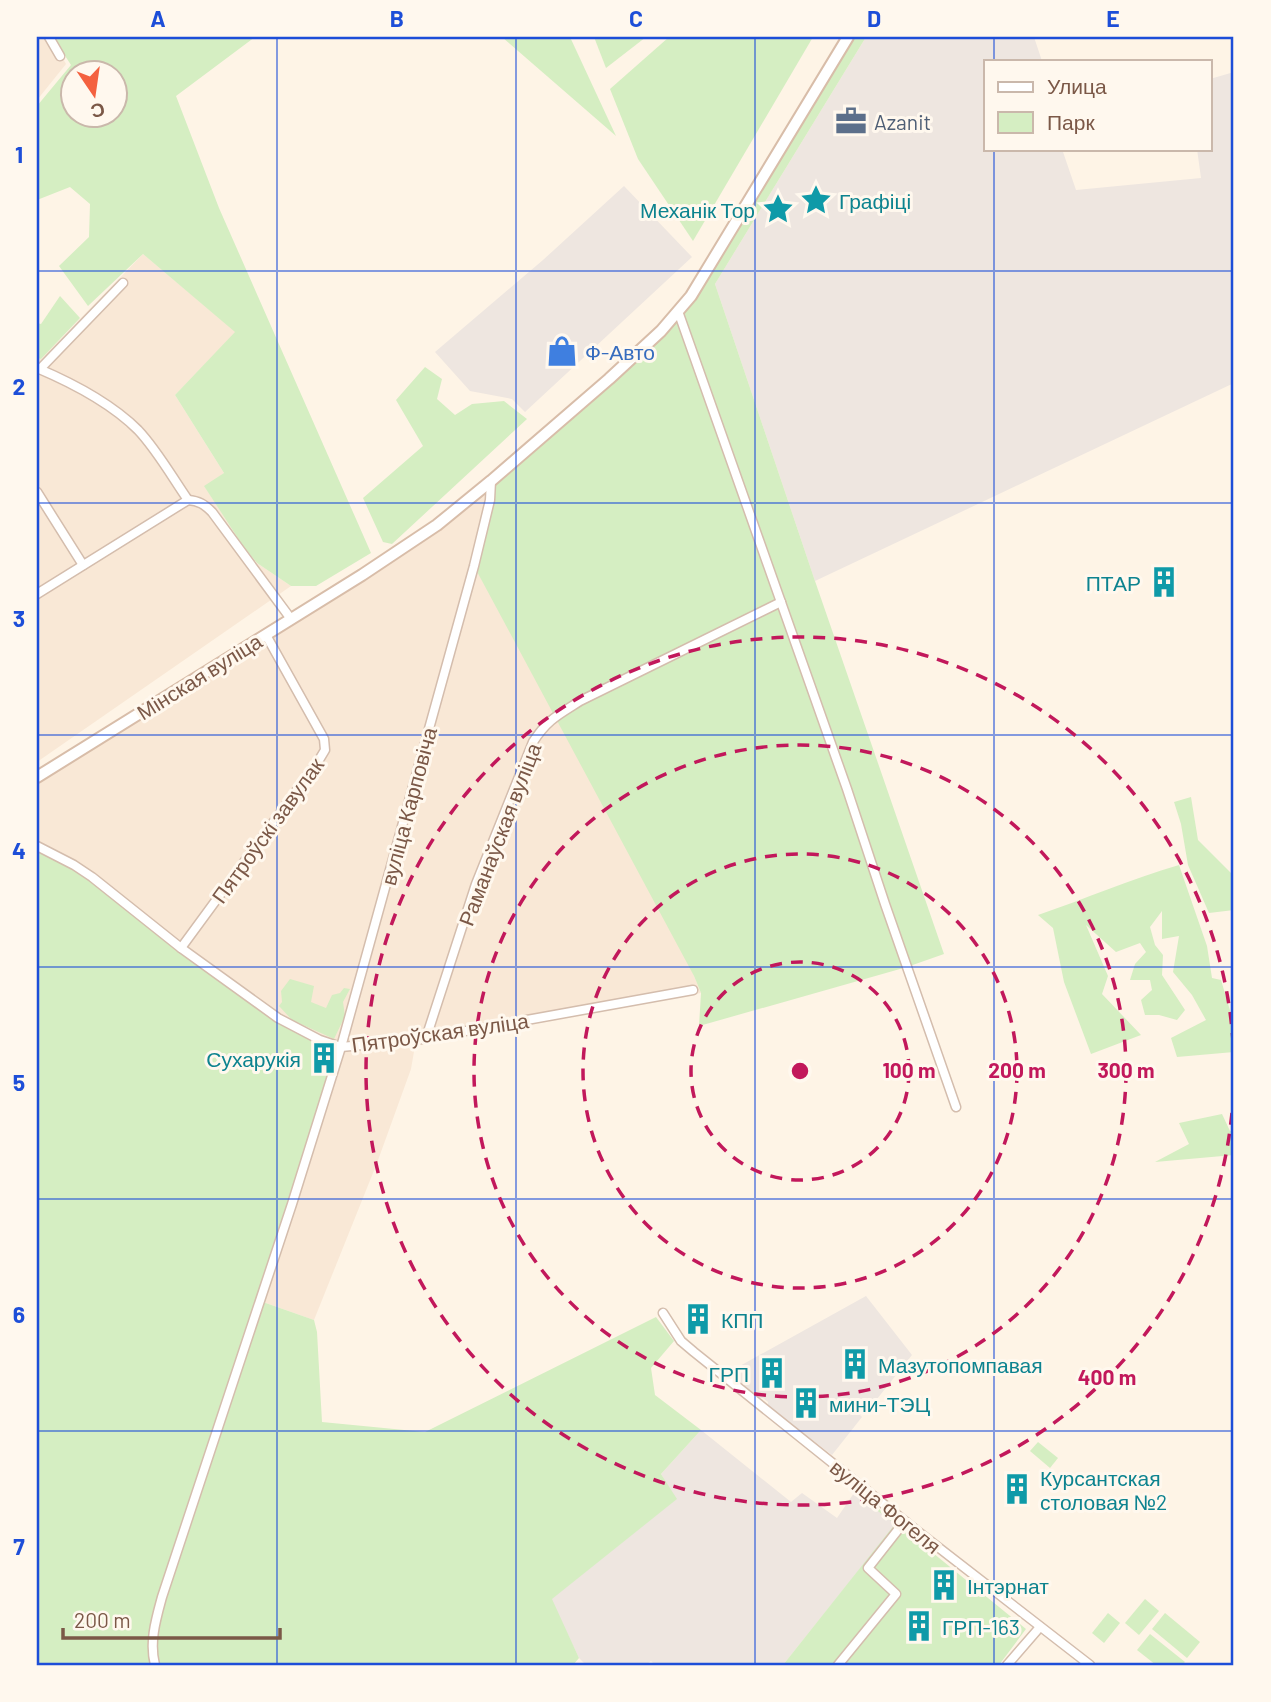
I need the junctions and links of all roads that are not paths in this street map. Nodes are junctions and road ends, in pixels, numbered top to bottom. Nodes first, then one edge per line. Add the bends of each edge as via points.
1 (49, 37) edge
2 (848, 37) edge
3 (60, 56) dead end
4 (123, 284) dead end
5 (678, 311) junction
6 (38, 368) edge
7 (491, 481) junction
8 (37, 492) edge
9 (188, 500) junction
10 (83, 565) junction
11 (37, 594) edge
12 (781, 602) junction
13 (291, 619) junction
14 (266, 635) junction
15 (37, 777) edge
16 (37, 846) edge
17 (181, 947) junction
18 (692, 990) dead end
19 (426, 1038) junction
20 (341, 1047) junction
21 (956, 1107) dead end
22 (663, 1313) dead end
23 (906, 1522) junction
24 (1040, 1627) junction
25 (155, 1665) edge
26 (838, 1665) edge
27 (1007, 1665) edge
28 (1090, 1665) edge

1 - 3 street
2 - 5 main road, Мінская вуліца via 701,281
4 - 6 street
5 - 7 main road, Мінская вуліца via 609,379
5 - 12 street
6 - 9 street via 124,418 147,441
7 - 13 main road, Мінская вуліца via 437,525
7 - 20 street, вуліца Карповіча via 474,566
8 - 10 street
9 - 10 street
9 - 13 street via 198,501 212,512
10 - 11 street
12 - 19 street, Раманаўская вуліца via 580,701 542,727 480,874
12 - 21 street
13 - 14 main road, Мінская вуліца
14 - 15 main road, Мінская вуліца
14 - 17 street, Пятроўскі завулак via 324,739 325,750
16 - 17 street, Пятроўская вуліца via 92,877
17 - 20 street, Пятроўская вуліца via 278,1018
18 - 19 street, Пятроўская вуліца
19 - 20 street, Пятроўская вуліца
20 - 25 street, вуліца Карповіча via 162,1597 153,1635
22 - 23 street, вуліца Фогеля via 685,1344
23 - 24 street, вуліца Фогеля
23 - 26 street via 868,1569 896,1594
24 - 27 street
24 - 28 street, вуліца Фогеля

